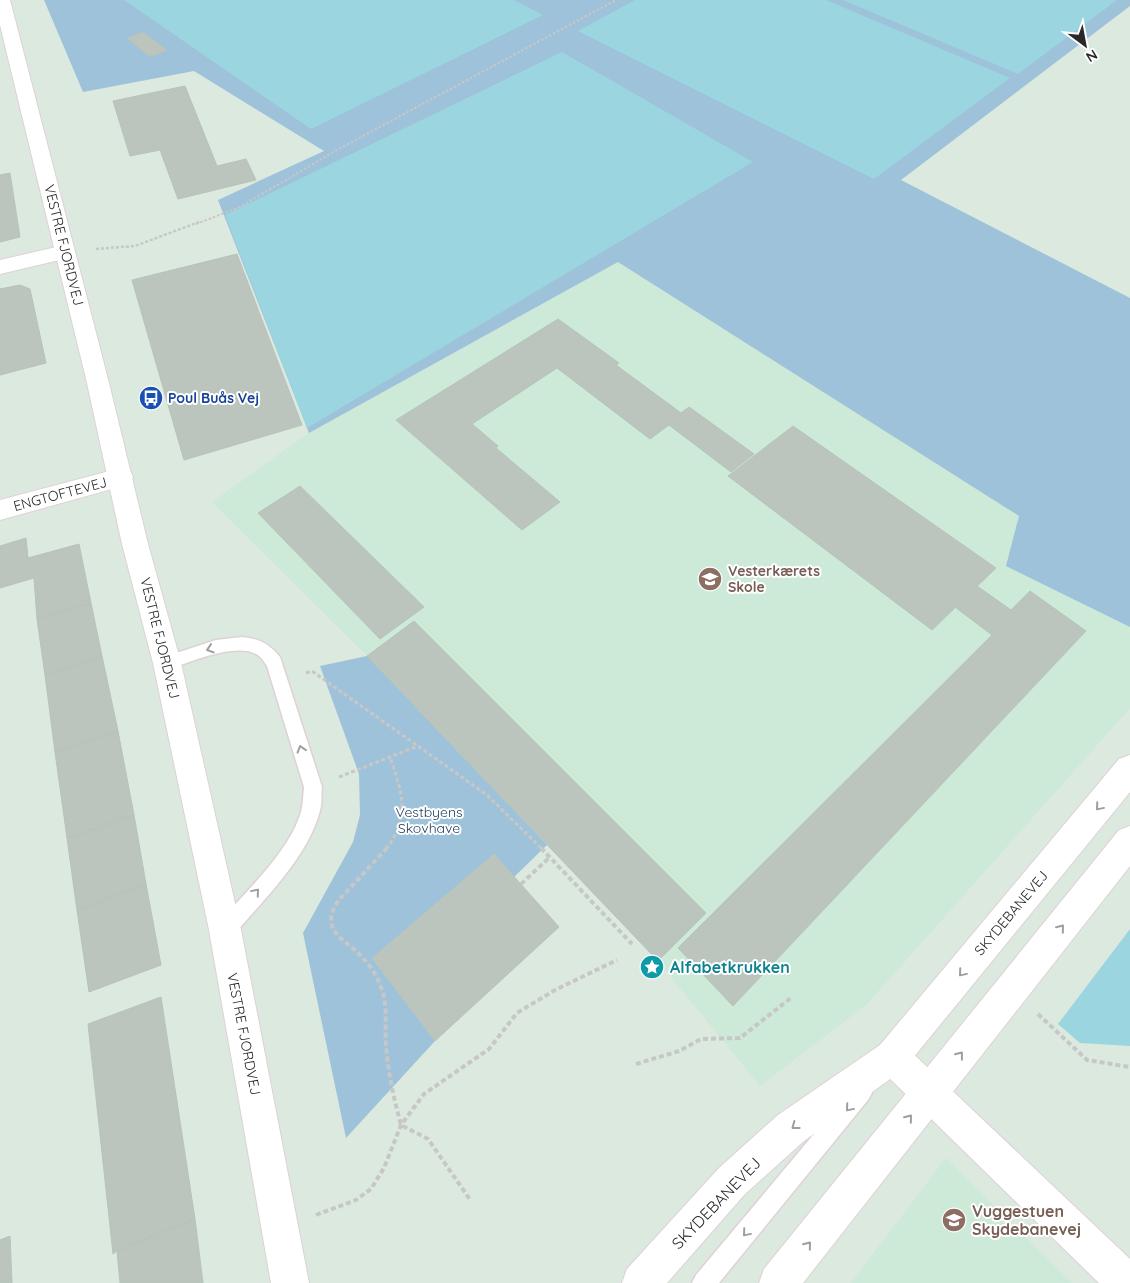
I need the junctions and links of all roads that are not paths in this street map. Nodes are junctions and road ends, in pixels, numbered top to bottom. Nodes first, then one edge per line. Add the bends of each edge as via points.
1 (2, 0) edge
2 (65, 252) junction
3 (0, 267) edge
4 (120, 477) junction
5 (0, 510) edge
6 (167, 663) junction
7 (1130, 770) edge
8 (1130, 841) edge
9 (225, 930) junction
10 (892, 1057) junction
11 (929, 1093) junction
12 (290, 1283) edge
13 (642, 1283) edge
14 (704, 1283) edge
15 (778, 1283) edge
16 (1127, 1283) edge

1 - 2 street, VESTRE FJORDVEJ
2 - 3 street
2 - 4 street, VESTRE FJORDVEJ
4 - 5 street, ENGTOFTEVEJ
4 - 6 street, VESTRE FJORDVEJ
6 - 9 street, VESTRE FJORDVEJ
9 -> 6 lane via 303,831 312,807 312,787 274,662 264,650 242,644 222,645
7 -> 10 street, SKYDEBANEVEJ
11 -> 8 street
9 - 12 street, VESTRE FJORDVEJ
10 - 11 street
10 -> 13 street, SKYDEBANEVEJ via 791,1128 732,1181
10 -> 14 lane
15 -> 11 street
11 - 16 street

